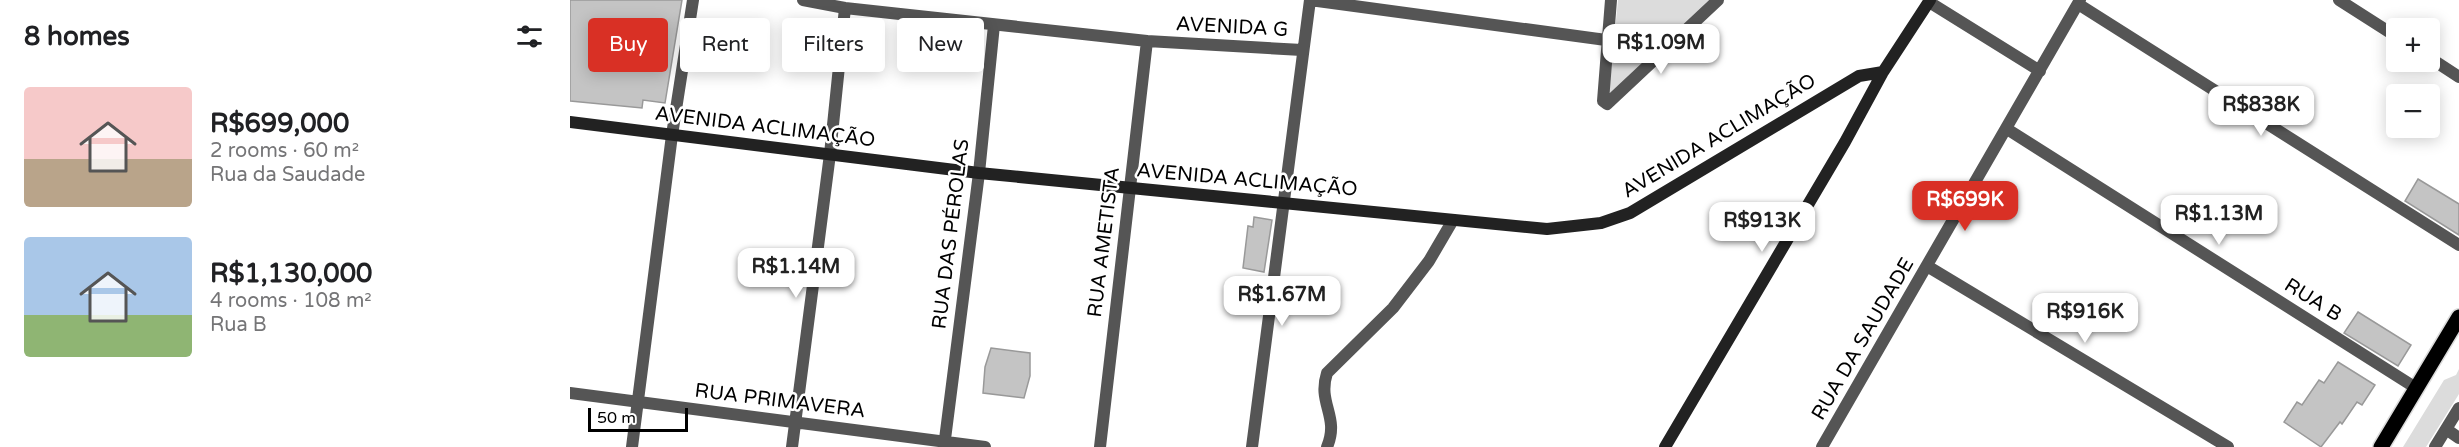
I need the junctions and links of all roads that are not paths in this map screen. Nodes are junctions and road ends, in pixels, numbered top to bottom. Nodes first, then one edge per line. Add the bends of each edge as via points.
1 (693, 0) edge
2 (803, 0) edge
3 (1310, 0) edge
4 (1611, 0) edge
5 (1718, 0) edge
6 (2339, 0) edge
7 (1929, 1) edge
8 (2079, 2) edge
9 (844, 8) junction
10 (994, 25) junction
11 (2386, 30) edge
12 (1606, 40) junction
13 (1147, 41) junction
14 (1302, 50) junction
15 (2440, 65) edge
16 (2040, 71) junction
17 (1883, 72) junction
18 (2459, 77) edge
19 (570, 122) edge
20 (2007, 129) junction
21 (672, 135) junction
22 (830, 154) junction
23 (979, 173) junction
24 (1129, 189) junction
25 (1282, 202) junction
26 (1453, 220) junction
27 (2459, 246) edge
28 (1927, 266) junction
29 (2459, 317) edge
30 (2416, 388) junction
31 (570, 393) edge
32 (638, 402) junction
33 (2459, 408) edge
34 (795, 423) junction
35 (2446, 429) junction
36 (2459, 438) edge
37 (944, 444) edge
38 (632, 447) edge
39 (792, 447) edge
40 (985, 447) edge
41 (1100, 447) edge
42 (1252, 447) edge
43 (1327, 447) edge
44 (1665, 447) edge
45 (1822, 447) edge
46 (2228, 447) edge
47 (2381, 447) edge
48 (2435, 447) edge

1 - 21 street
2 - 9 street, AVENIDA G
3 - 12 street
3 - 14 street
4 - 12 street
5 - 12 street via 1607,104 1603,101
6 - 11 street
7 - 16 street
7 - 17 street
8 - 16 street, RUA DA SAUDADE
8 - 27 street
9 - 10 street, AVENIDA G
9 - 22 street
10 - 13 street, AVENIDA G
10 - 23 street, RUA DAS PÉROLAS
13 - 14 street, AVENIDA G
13 - 24 street, RUA AMETISTA
14 - 25 street
15 - 18 street
16 - 20 street, RUA DA SAUDADE
17 - 26 street, AVENIDA ACLIMAÇÃO via 1858,76 1630,213 1601,223 1547,229
17 - 44 street
19 - 21 street, AVENIDA ACLIMAÇÃO
20 - 28 street, RUA DA SAUDADE
20 - 30 street, RUA B
21 - 22 street, AVENIDA ACLIMAÇÃO
21 - 32 street
22 - 23 street, AVENIDA ACLIMAÇÃO
22 - 34 street
23 - 24 street, AVENIDA ACLIMAÇÃO
23 - 37 street, RUA DAS PÉROLAS
24 - 25 street, AVENIDA ACLIMAÇÃO
24 - 41 street, RUA AMETISTA
25 - 26 street, AVENIDA ACLIMAÇÃO
25 - 42 street
26 - 43 street via 1429,261 1393,308 1327,373 1324,400 1333,434
28 - 45 street, RUA DA SAUDADE
28 - 46 street
29 - 30 main road
30 - 47 main road
31 - 32 street, RUA PRIMAVERA
32 - 34 street, RUA PRIMAVERA
32 - 38 street
33 - 35 street
34 - 37 street, RUA PRIMAVERA
34 - 39 street
35 - 36 street
35 - 48 street
37 - 40 street, RUA PRIMAVERA

